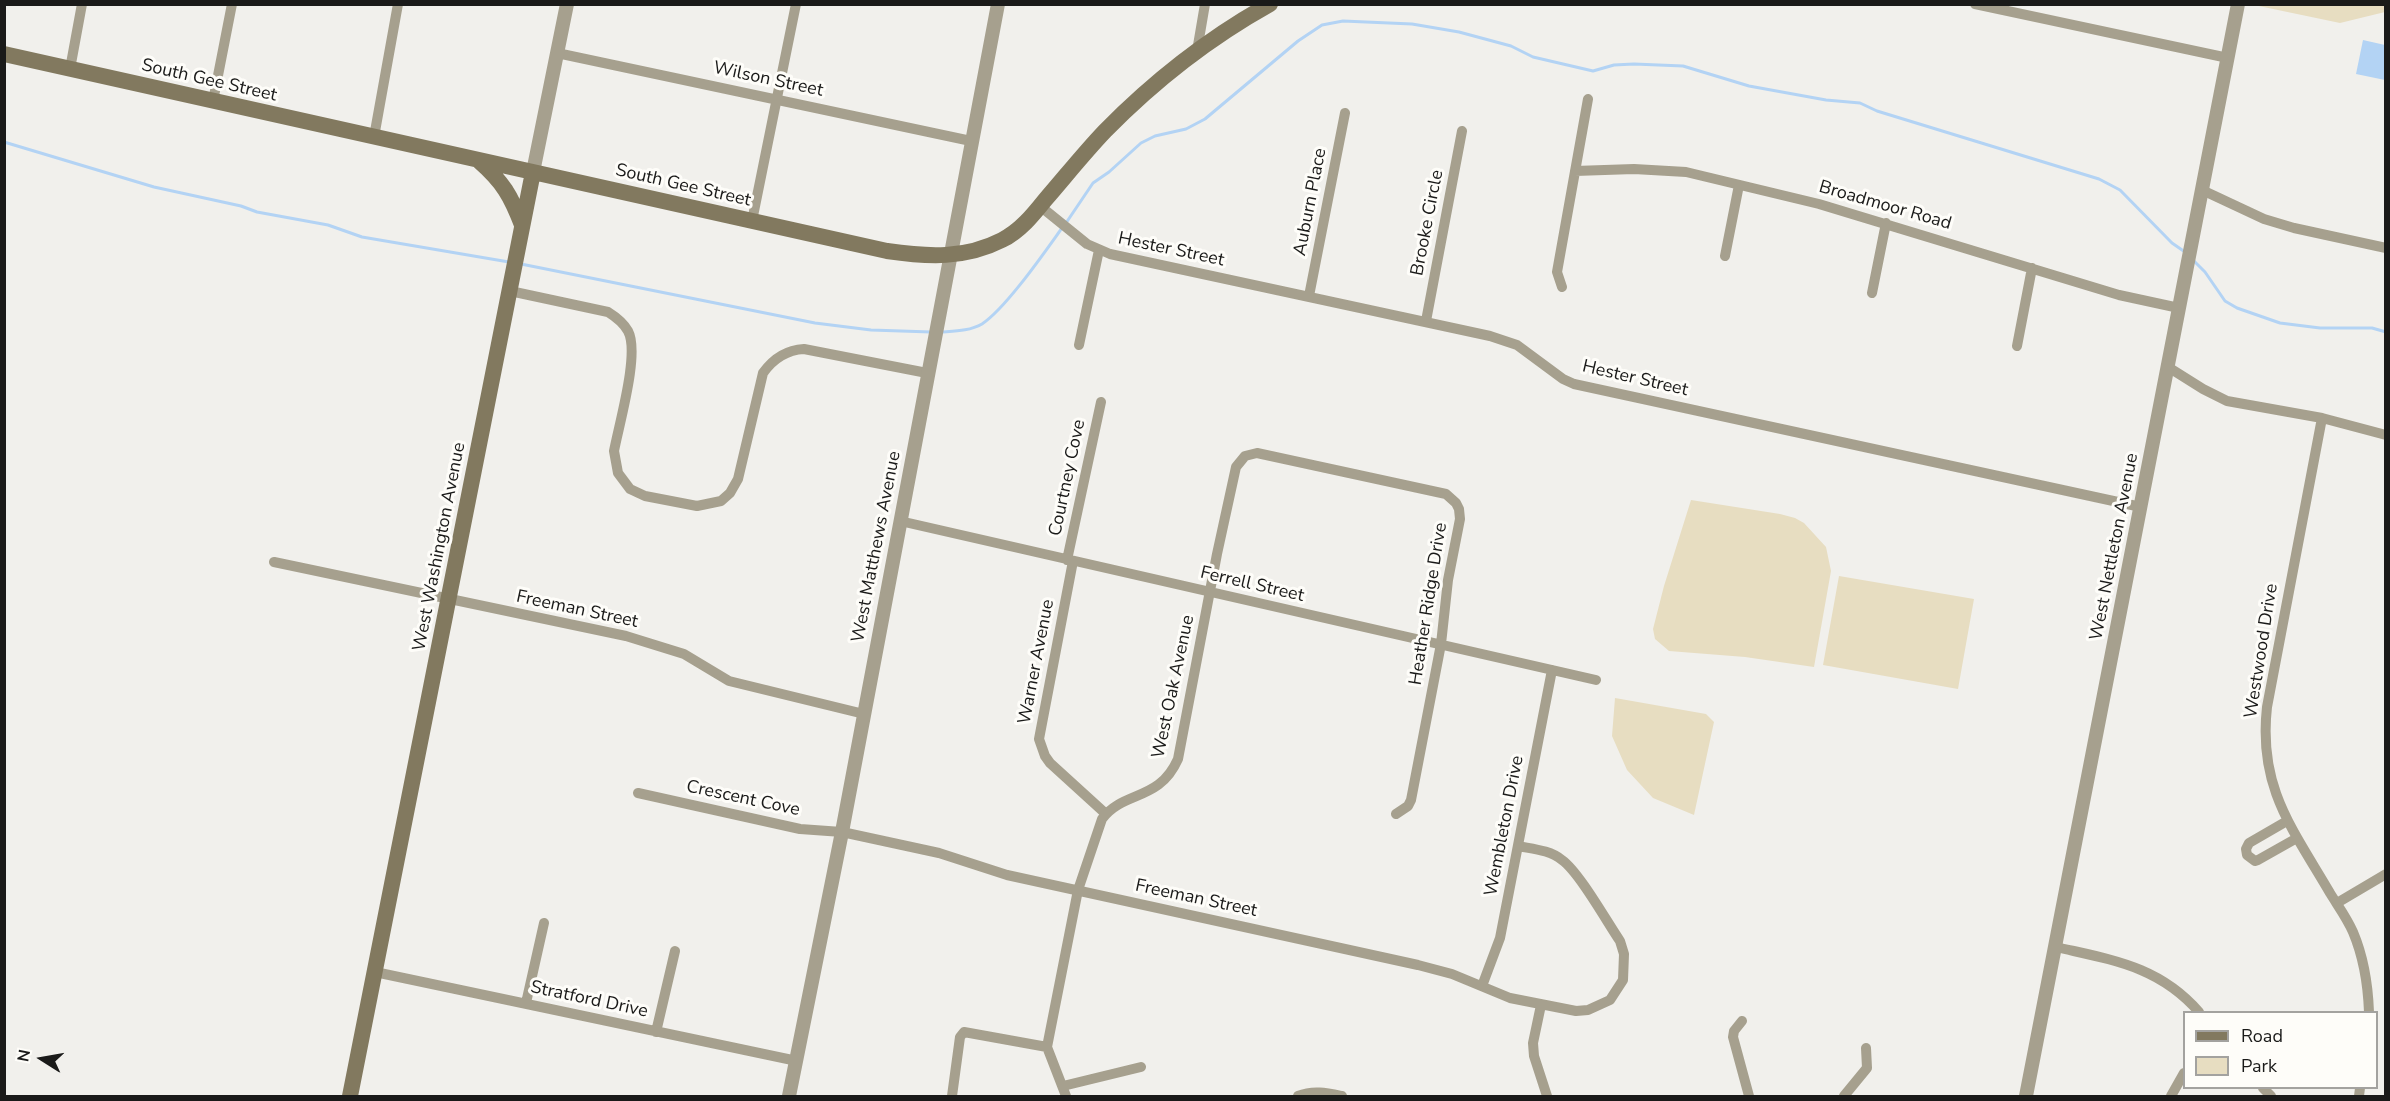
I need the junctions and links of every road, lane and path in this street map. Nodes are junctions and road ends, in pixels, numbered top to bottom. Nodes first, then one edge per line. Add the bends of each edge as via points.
1 (82, 4) edge
2 (232, 4) edge
3 (398, 4) edge
4 (567, 4) edge
5 (796, 4) edge
6 (998, 4) edge
7 (1205, 4) edge
8 (1270, 4) edge
9 (1975, 4) edge
10 (2238, 4) edge
11 (1197, 51) junction
12 (557, 52) junction
13 (4, 54) edge
14 (2228, 58) junction
15 (70, 69) junction
16 (1588, 99) dead end
17 (777, 100) junction
18 (213, 101) junction
19 (1345, 113) dead end
20 (1462, 131) dead end
21 (374, 137) junction
22 (971, 141) junction
23 (478, 160) junction
24 (1575, 171) junction
25 (532, 172) junction
26 (1739, 185) junction
27 (2202, 190) junction
28 (1046, 211) junction
29 (752, 221) junction
30 (1886, 223) junction
31 (522, 226) junction
32 (2385, 248) edge
33 (1100, 250) junction
34 (949, 256) junction
35 (1725, 256) dead end
36 (2032, 268) junction
37 (510, 287) junction
38 (1562, 287) dead end
39 (1872, 293) dead end
40 (1309, 296) junction
41 (2179, 309) junction
42 (1426, 321) junction
43 (1078, 345) dead end
44 (2017, 346) dead end
45 (2168, 367) junction
46 (927, 373) junction
47 (1101, 402) dead end
48 (2322, 418) junction
49 (2385, 435) edge
50 (1245, 456) joint
51 (2141, 507) junction
52 (900, 521) junction
53 (1070, 561) junction
54 (274, 562) dead end
55 (1211, 592) junction
56 (449, 600) junction
57 (1441, 644) junction
58 (1552, 670) junction
59 (1596, 680) dead end
60 (864, 714) junction
61 (638, 793) dead end
62 (1106, 814) junction
63 (1396, 814) dead end
64 (2287, 820) junction
65 (842, 832) junction
66 (2297, 838) junction
67 (1518, 846) junction
68 (2385, 874) edge
69 (1078, 890) junction
70 (2337, 903) junction
71 (544, 923) dead end
72 (2055, 947) junction
73 (675, 951) dead end
74 (375, 972) junction
75 (1482, 987) junction
76 (526, 1003) junction
77 (1541, 1005) junction
78 (2198, 1011) edge
79 (2369, 1011) edge
80 (1742, 1021) dead end
81 (657, 1032) junction
82 (1047, 1047) junction
83 (1866, 1048) dead end
84 (797, 1061) junction
85 (1141, 1067) dead end
86 (2183, 1075) edge
87 (1065, 1091) edge
88 (350, 1096) edge
89 (789, 1096) edge
90 (952, 1096) edge
91 (1298, 1096) edge
92 (1342, 1096) edge
93 (1547, 1096) edge
94 (1749, 1096) edge
95 (1844, 1096) edge
96 (2026, 1096) edge
97 (2171, 1096) edge

1 - 15 street
2 - 18 street
3 - 21 street
4 - 12 street, West Washington Avenue
5 - 17 street
6 - 22 street, West Matthews Avenue
7 - 11 street
8 - 11 main road, South Gee Street
9 - 14 street
10 - 14 street, West Nettleton Avenue
11 - 28 main road, South Gee Street via 1148,89 1104,132
12 - 17 street, Wilson Street
12 - 25 street, West Washington Avenue
13 - 15 main road, South Gee Street
14 - 27 street, West Nettleton Avenue
15 - 18 main road, South Gee Street
16 - 24 street
17 - 22 street, Wilson Street
17 - 29 street
18 - 21 main road, South Gee Street
19 - 40 street, Auburn Place
20 - 42 street, Brooke Circle
21 - 23 main road, South Gee Street
22 - 34 street, West Matthews Avenue
23 - 25 main road, South Gee Street
23 - 31 main road via 498,177
24 - 26 street, Broadmoor Road via 1673,171
24 - 38 street via 1557,272
25 - 29 main road, South Gee Street
25 - 31 main road, West Washington Avenue
26 - 30 street, Broadmoor Road
26 - 35 street
27 - 32 street via 2264,219
27 - 41 street, West Nettleton Avenue
28 - 33 street, Hester Street
28 - 34 main road, South Gee Street via 1005,239 976,252
29 - 34 main road, South Gee Street via 887,251
30 - 36 street, Broadmoor Road
30 - 39 street
31 - 37 main road, West Washington Avenue
33 - 40 street, Hester Street
33 - 43 street
34 - 46 street, West Matthews Avenue
36 - 41 street, Broadmoor Road
36 - 44 street
37 - 46 street via 599,309 623,323 633,351 615,463 630,489 645,496 697,506 709,505 730,494 738,479 759,381 770,362 787,352 804,349
37 - 56 main road, West Washington Avenue
40 - 42 street, Hester Street
41 - 45 street, West Nettleton Avenue
42 - 51 street, Hester Street via 1517,345 1574,384
45 - 48 street via 2228,401
45 - 51 street, West Nettleton Avenue
46 - 52 street, West Matthews Avenue
47 - 53 street, Courtney Cove
48 - 49 street
48 - 64 street, Westwood Drive via 2265,722 2270,777
50 - 55 street, West Oak Avenue via 1236,467
50 - 57 street, Heather Ridge Drive via 1257,453 1449,495 1459,509 1460,519
51 - 72 street, West Nettleton Avenue
52 - 53 street, Ferrell Street
52 - 60 street, West Matthews Avenue
53 - 55 street, Ferrell Street
53 - 62 street, Warner Avenue via 1039,739 1050,763
54 - 56 street, Freeman Street
55 - 57 street, Ferrell Street
55 - 62 street, West Oak Avenue via 1174,770 1154,790
56 - 60 street, Freeman Street via 626,636 684,654 737,684
56 - 74 main road, West Washington Avenue
57 - 58 street, Ferrell Street
57 - 63 street, Heather Ridge Drive via 1411,800
58 - 59 street, Ferrell Street
58 - 67 street, Wembleton Drive
60 - 65 street, West Matthews Avenue
61 - 65 street, Crescent Cove via 800,830
62 - 69 street
64 - 66 street, Westwood Drive
64 - 66 street via 2249,843 2247,855 2258,860
65 - 69 street, Freeman Street
65 - 84 street, West Matthews Avenue
66 - 70 street, Westwood Drive
67 - 75 street, Wembleton Drive via 1500,938
67 - 77 street, Freeman Street via 1547,852 1573,870 1620,941 1624,954 1623,980 1610,1000 1575,1011
68 - 70 street
69 - 75 street, Freeman Street via 1418,964
69 - 82 street
70 - 79 street, Westwood Drive via 2360,951
71 - 76 street
72 - 78 street via 2143,969
72 - 96 street, West Nettleton Avenue
73 - 81 street
74 - 76 street, Stratford Drive
74 - 88 main road, West Washington Avenue
75 - 77 street, Freeman Street
76 - 81 street, Stratford Drive
77 - 93 street via 1533,1043
80 - 94 street via 1733,1037
81 - 84 street, Stratford Drive
82 - 87 street
82 - 90 street via 964,1032 960,1037
83 - 95 street via 1867,1068
84 - 89 street, West Matthews Avenue
85 - 87 street
86 - 97 street
91 - 92 street via 1320,1092

